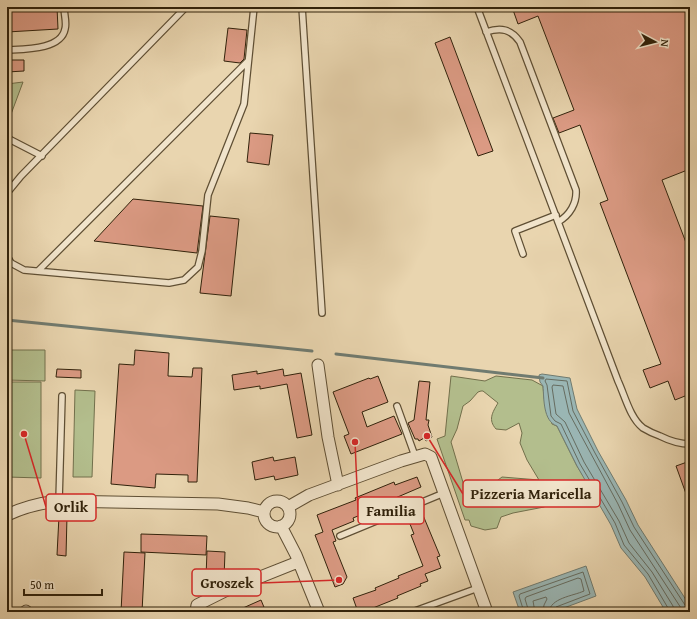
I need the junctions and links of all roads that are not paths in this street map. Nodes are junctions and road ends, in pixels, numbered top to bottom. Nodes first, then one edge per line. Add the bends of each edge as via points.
1 (64, 7) edge
2 (186, 7) edge
3 (254, 7) edge
4 (302, 7) edge
5 (477, 7) edge
6 (486, 32) junction
7 (7, 50) edge
8 (248, 61) junction
9 (7, 138) edge
10 (42, 156) junction
11 (7, 193) edge
12 (556, 215) junction
13 (558, 222) junction
14 (523, 254) dead end
15 (7, 256) edge
16 (38, 271) junction
17 (322, 313) dead end
18 (318, 365) dead end
19 (62, 396) dead end
20 (397, 406) dead end
21 (690, 444) edge
22 (418, 455) junction
23 (338, 484) junction
24 (444, 493) junction
25 (59, 501) junction
26 (288, 507) junction
27 (264, 512) junction
28 (7, 515) edge
29 (281, 526) junction
30 (340, 536) dead end
31 (298, 562) junction
32 (478, 588) junction
33 (196, 612) edge
34 (319, 612) edge
35 (412, 612) edge
36 (487, 612) edge

1 - 7 lane via 65,29 60,39 53,44
2 - 10 lane
3 - 8 lane
4 - 17 lane
5 - 6 lane
6 - 12 lane
6 - 13 lane via 505,29 520,42 576,190 575,204
8 - 16 lane
8 - 16 lane via 244,104 208,196 198,267 184,280 169,283
9 - 10 lane
10 - 11 lane
12 - 13 lane
12 - 14 lane via 515,231
13 - 21 lane via 634,416 642,427 654,434 675,442
15 - 16 lane via 11,263 24,270
18 - 23 street via 328,437
19 - 25 lane
20 - 22 lane
22 - 23 street
22 - 24 street via 425,454 431,457
23 - 26 street
24 - 30 lane
24 - 32 street
25 - 27 street via 218,504
25 - 28 street via 33,504
26 - 27 street via 274,502 269,504
26 - 29 street via 289,516
27 - 29 street via 266,522 274,527
29 - 31 street
31 - 33 street via 225,591 197,605
31 - 34 street
32 - 35 lane
32 - 36 street

